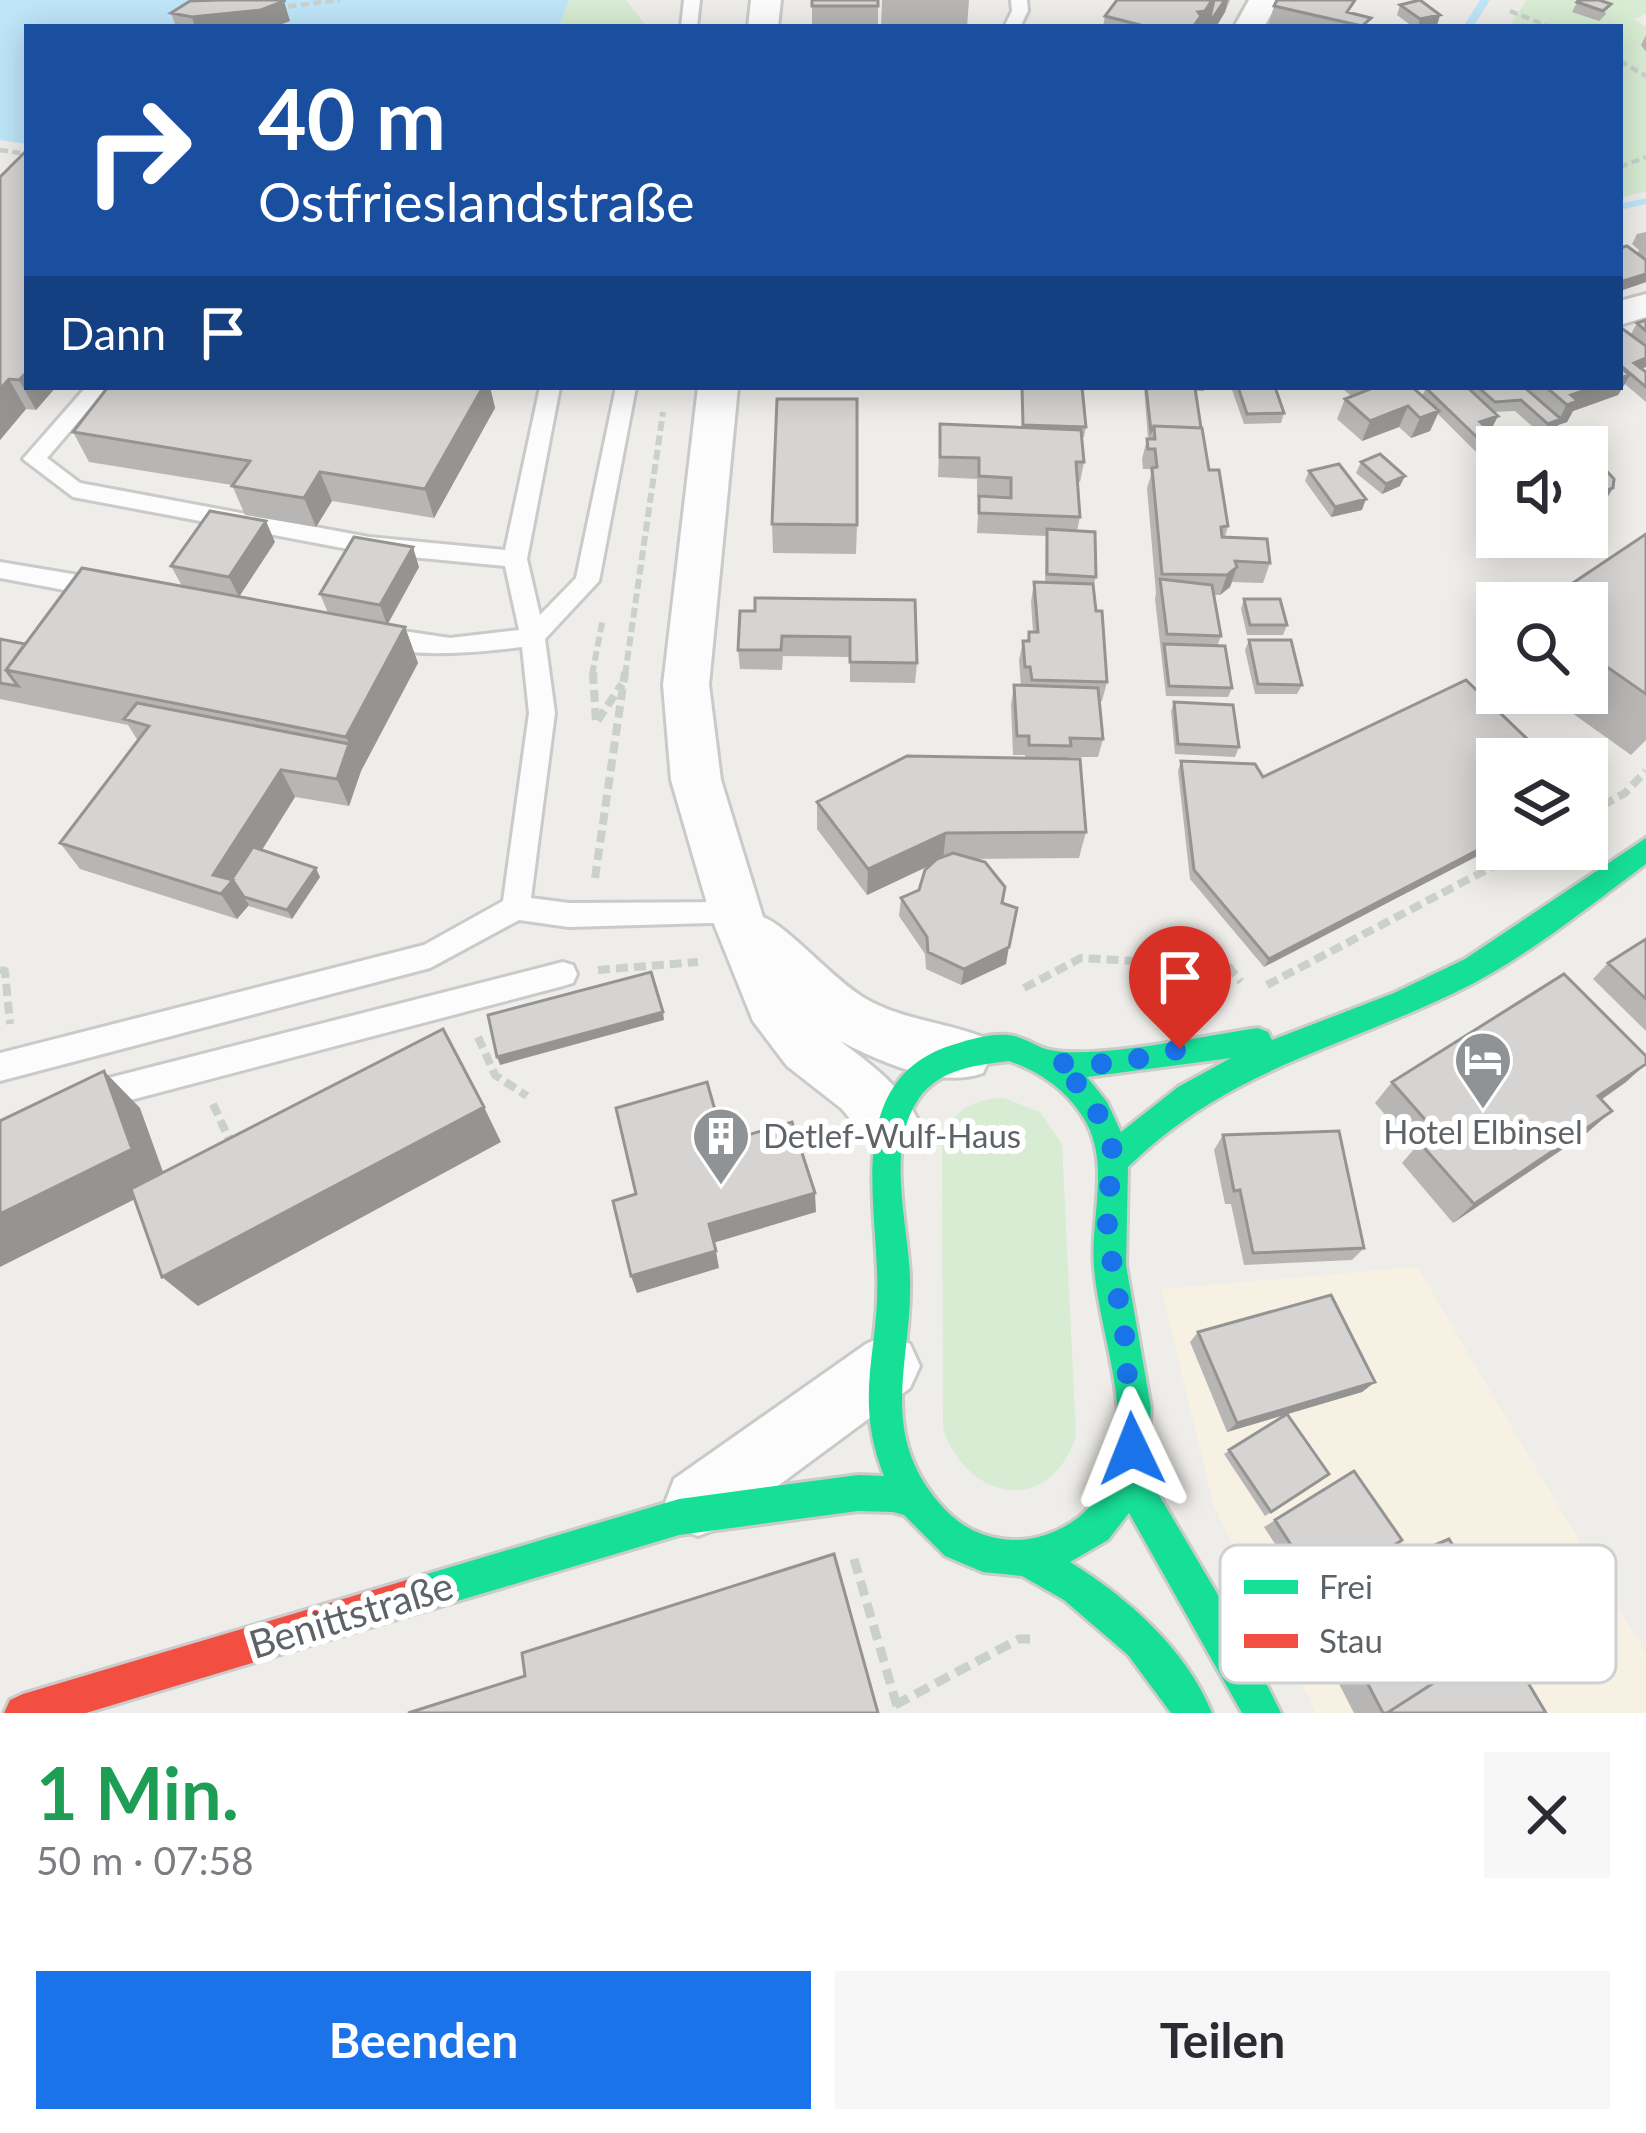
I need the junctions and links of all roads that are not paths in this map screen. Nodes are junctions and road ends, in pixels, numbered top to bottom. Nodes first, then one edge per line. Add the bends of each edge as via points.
1 (95, 390) edge
2 (549, 390) edge
3 (625, 390) edge
4 (718, 390) edge
5 (515, 559) junction
6 (0, 570) edge
7 (118, 591) edge
8 (350, 632) edge
9 (533, 637) junction
10 (1646, 849) edge
11 (516, 908) junction
12 (736, 914) junction
13 (563, 974) road end
14 (1291, 1042) junction
15 (963, 1055) junction
16 (1055, 1063) junction
17 (7, 1065) edge
18 (50, 1107) edge
19 (892, 1126) junction
20 (1113, 1160) junction
21 (888, 1366) junction
22 (1128, 1474) junction
23 (914, 1501) junction
24 (679, 1517) junction
25 (1024, 1558) junction
26 (1220, 1629) edge
27 (1248, 1683) edge
28 (23, 1713) edge
29 (1193, 1713) edge
30 (1262, 1713) edge

1 - 5 lane via 34,459 73,489 369,545
2 - 5 lane
3 - 9 lane via 587,581
4 - 12 street via 686,685 696,780
5 - 9 lane
6 - 7 lane
8 - 9 lane via 450,647
9 - 11 lane via 542,713
10 - 14 street via 1452,980
11 - 12 lane
11 - 17 lane via 430,956
12 - 15 street via 781,967 853,1022 897,1042
12 - 19 street via 787,1025
13 - 18 lane
14 - 16 street via 1218,1040 1115,1064
14 - 20 street via 1151,1116
15 - 16 street via 1010,1048
15 - 19 street via 910,1085
16 - 20 street via 1103,1122
19 - 21 street via 895,1308
20 - 22 street via 1107,1232 1131,1403
21 - 23 street via 885,1424
21 - 24 street, Benittstraße
22 - 25 street via 1115,1512 1094,1531
22 - 26 street
23 - 24 street, Benittstraße via 874,1492
23 - 25 street via 975,1551
24 - 28 street, Benittstraße
25 - 29 street via 1100,1597
27 - 30 street

